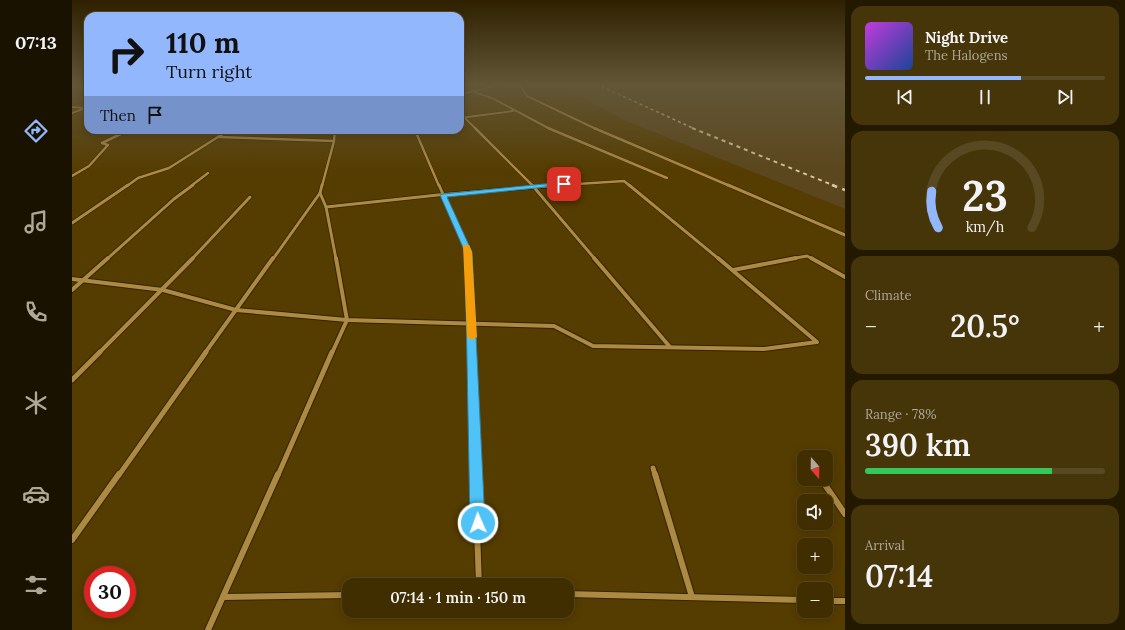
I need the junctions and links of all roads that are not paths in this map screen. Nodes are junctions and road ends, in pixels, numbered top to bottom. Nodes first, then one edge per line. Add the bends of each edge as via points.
1 (497, 113) edge
2 (519, 113) edge
3 (564, 113) edge
4 (465, 118) joint
5 (121, 134) edge
6 (223, 134) edge
7 (335, 134) edge
8 (417, 134) edge
9 (218, 137) junction
10 (334, 141) junction
11 (208, 173) dead end
12 (72, 176) edge
13 (667, 178) dead end
14 (533, 186) junction
15 (320, 193) junction
16 (443, 195) junction
17 (250, 197) dead end
18 (326, 207) junction
19 (72, 223) edge
20 (845, 235) edge
21 (733, 270) junction
22 (845, 277) edge
23 (72, 279) edge
24 (85, 280) junction
25 (72, 290) edge
26 (163, 290) junction
27 (236, 310) junction
28 (347, 320) junction
29 (472, 323) junction
30 (670, 347) junction
31 (72, 380) edge
32 (653, 468) dead end
33 (826, 486) edge
34 (845, 514) edge
35 (72, 540) edge
36 (479, 578) edge
37 (574, 594) edge
38 (342, 595) edge
39 (692, 597) junction
40 (223, 598) junction
41 (797, 600) edge
42 (833, 601) edge
43 (845, 601) edge
44 (208, 630) edge

1 - 4 street
2 - 13 street via 556,132
3 - 20 street
4 - 14 street
5 - 12 street via 102,143 108,145 89,166
6 - 9 street
7 - 10 street
8 - 16 street
9 - 10 street
9 - 19 street via 169,168 138,178
10 - 15 street
11 - 24 street via 174,199
14 - 16 street
14 - 21 street via 624,181
14 - 30 street
15 - 18 street
15 - 27 street
16 - 18 street
16 - 29 street via 468,252
17 - 26 street
18 - 28 street
21 - 22 street via 807,256
21 - 30 street via 817,342 764,349
23 - 24 street
24 - 25 street
24 - 26 street
26 - 27 street
26 - 31 street
27 - 28 street
27 - 35 street
28 - 29 street
28 - 40 street
29 - 30 street via 554,326 593,346
29 - 36 street
32 - 39 street
33 - 34 street
37 - 39 street
38 - 40 street
39 - 41 street
40 - 44 street
42 - 43 street

